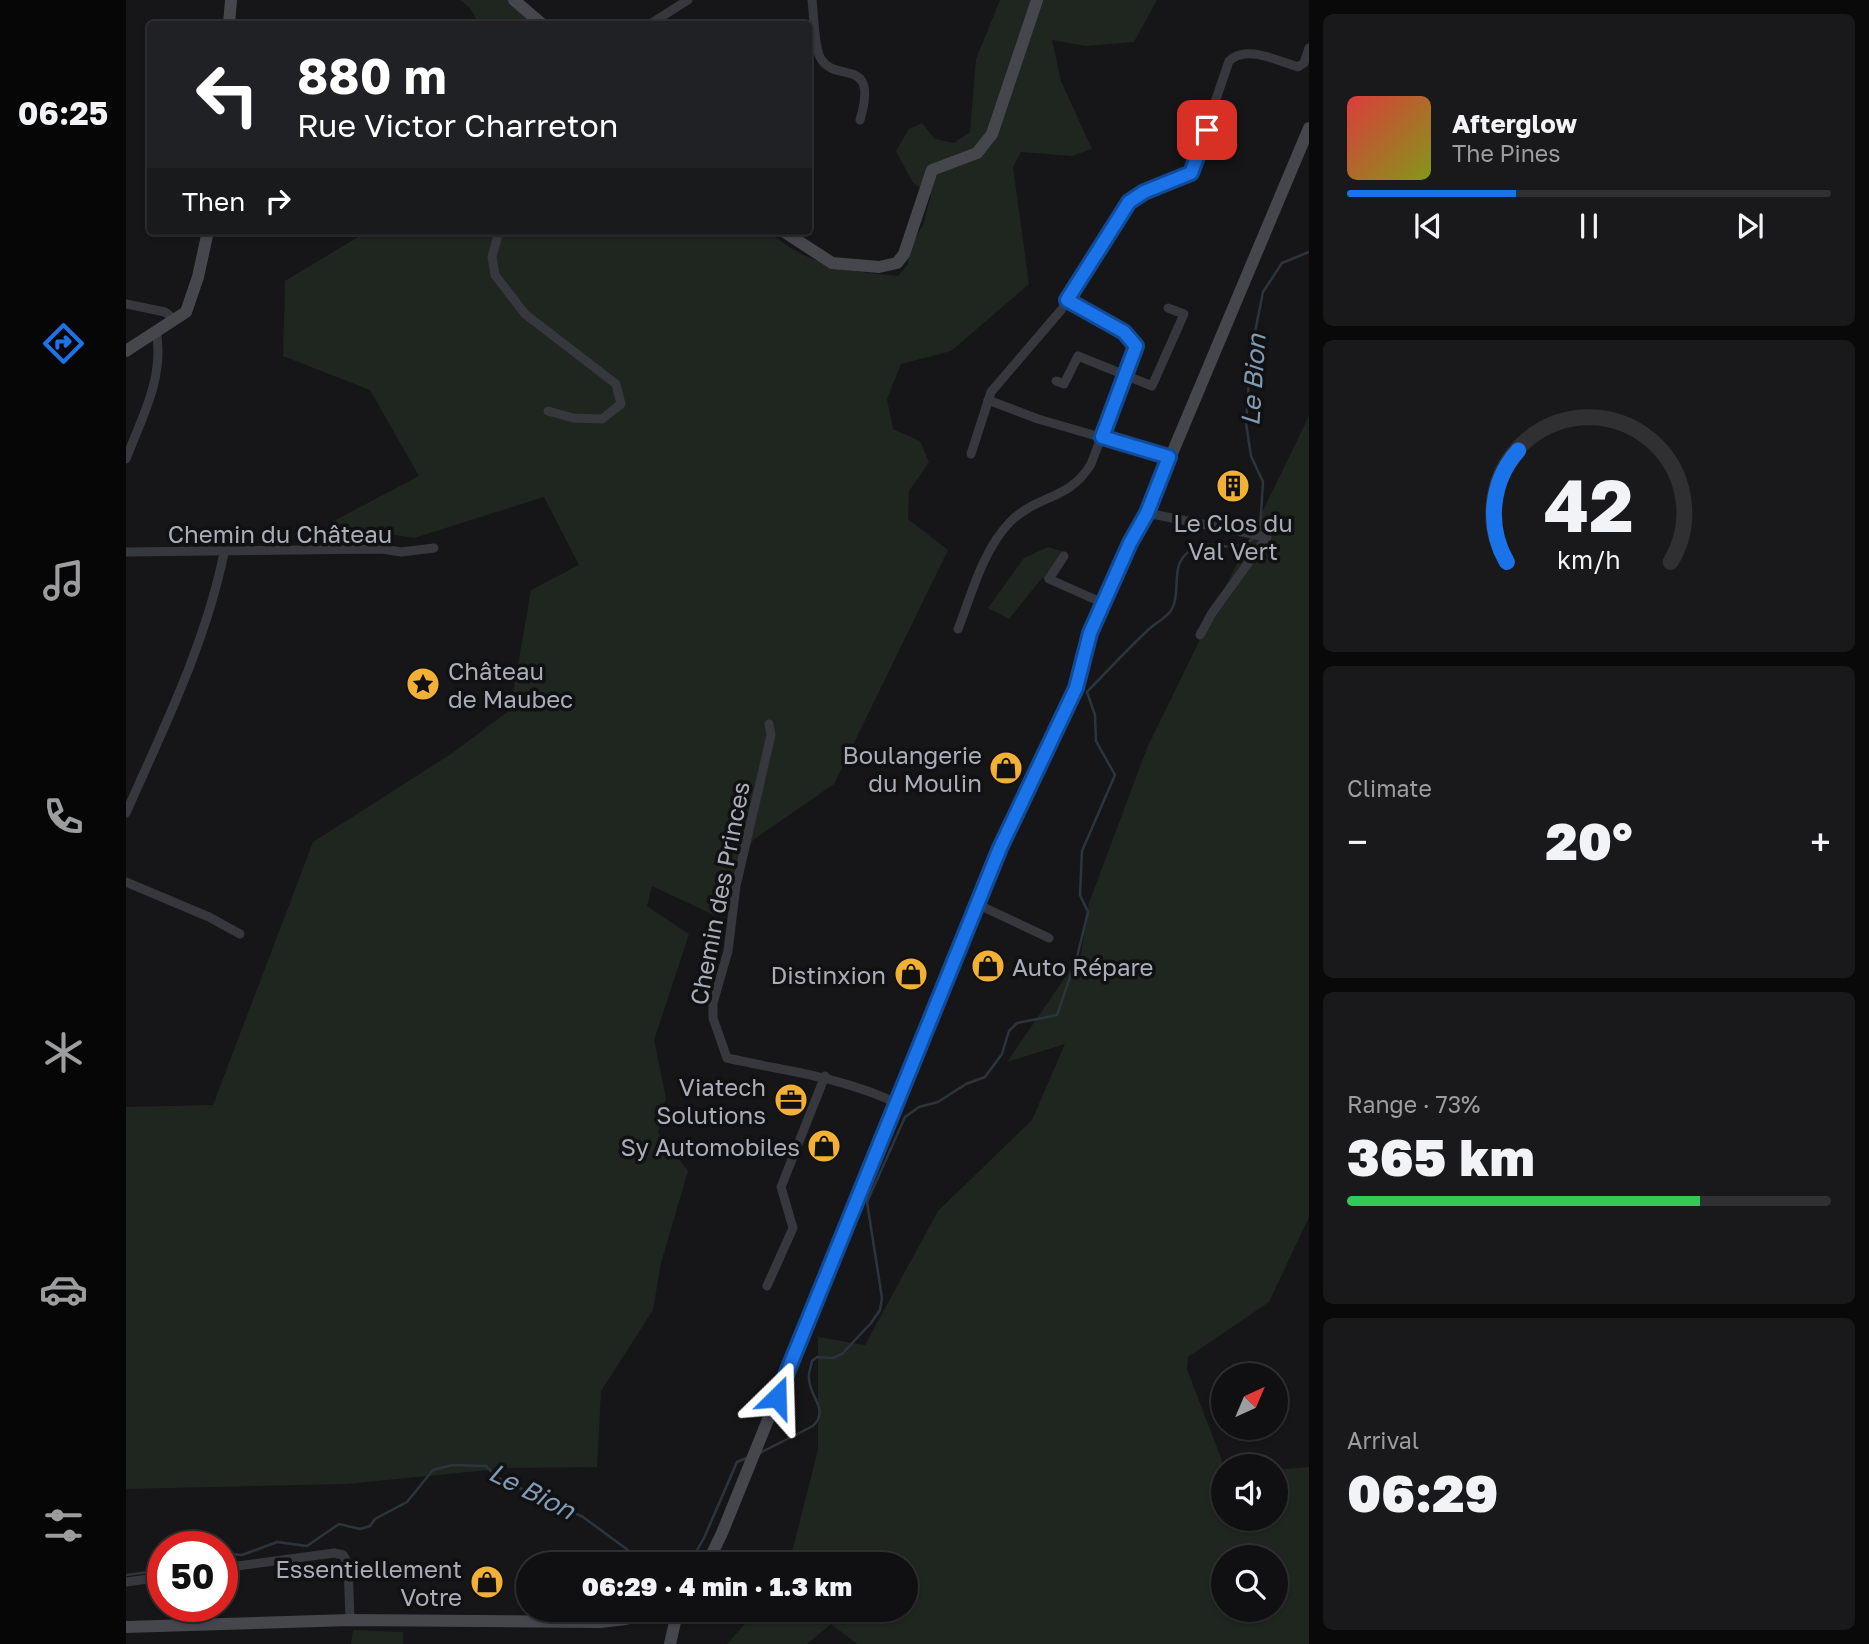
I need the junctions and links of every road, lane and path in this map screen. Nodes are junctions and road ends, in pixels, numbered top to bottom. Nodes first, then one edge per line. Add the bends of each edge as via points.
1 (231, 0) edge
2 (514, 0) edge
3 (688, 0) edge
4 (812, 0) edge
5 (1037, 0) edge
6 (229, 21) edge
7 (538, 21) edge
8 (655, 21) edge
9 (1309, 48) edge
10 (860, 120) dead end
11 (1309, 128) edge
12 (207, 235) edge
13 (498, 235) edge
14 (789, 235) edge
15 (1067, 300) junction
16 (126, 304) edge
17 (1168, 308) dead end
18 (173, 318) junction
19 (156, 330) junction
20 (126, 351) edge
21 (1125, 375) junction
22 (1056, 381) dead end
23 (988, 400) junction
24 (548, 411) dead end
25 (1102, 437) junction
26 (971, 454) dead end
27 (1169, 457) junction
28 (126, 459) edge
29 (1147, 513) junction
30 (434, 548) dead end
31 (126, 552) edge
32 (224, 553) junction
33 (1064, 556) dead end
34 (1103, 603) junction
35 (958, 629) dead end
36 (1200, 635) dead end
37 (769, 724) dead end
38 (126, 813) edge
39 (126, 882) edge
40 (979, 905) junction
41 (240, 933) dead end
42 (1049, 938) dead end
43 (825, 1076) junction
44 (897, 1103) junction
45 (767, 1286) dead end
46 (712, 1552) edge
47 (238, 1566) edge
48 (147, 1579) edge
49 (126, 1582) edge
50 (350, 1620) junction
51 (516, 1621) edge
52 (675, 1622) edge
53 (126, 1628) edge
54 (670, 1644) edge

1 - 6 main road
2 - 7 main road
3 - 8 street
4 - 10 street via 820,58 864,85 867,96
5 - 14 main road via 992,134 977,153 932,170 897,263 879,267 832,263
9 - 15 street via 1304,63 1297,67 1247,52 1229,61 1191,173 1129,202
11 - 27 main road
12 - 18 main road via 186,312
13 - 24 street via 492,257 495,275 525,314 602,371 620,391 621,404 602,419
15 - 21 street via 1124,332 1136,346
15 - 23 street
16 - 18 street
17 - 21 street via 1184,314 1152,386
18 - 19 main road
19 - 20 main road
19 - 28 street via 158,377
21 - 22 street via 1078,356 1063,384
21 - 25 street
23 - 25 street
23 - 26 street
25 - 27 street
25 - 35 street via 1082,479 1069,490 1035,503 999,536
27 - 29 main road
29 - 34 main road
29 - 36 street via 1267,537
30 - 32 street, Chemin du Château
31 - 32 street, Chemin du Château
32 - 38 street via 205,632
33 - 34 street via 1049,579
34 - 40 main road via 1090,633 1081,676 1000,848
37 - 43 street, Chemin des Princes via 771,735 736,886 732,930 713,1018 727,1058
39 - 41 street
40 - 42 street
40 - 44 main road
43 - 44 street, Chemin des Princes
43 - 45 street via 781,1187 793,1228
44 - 46 main road
47 - 50 street via 343,1555 348,1563
48 - 49 street
50 - 51 main road
50 - 53 main road
52 - 54 main road

